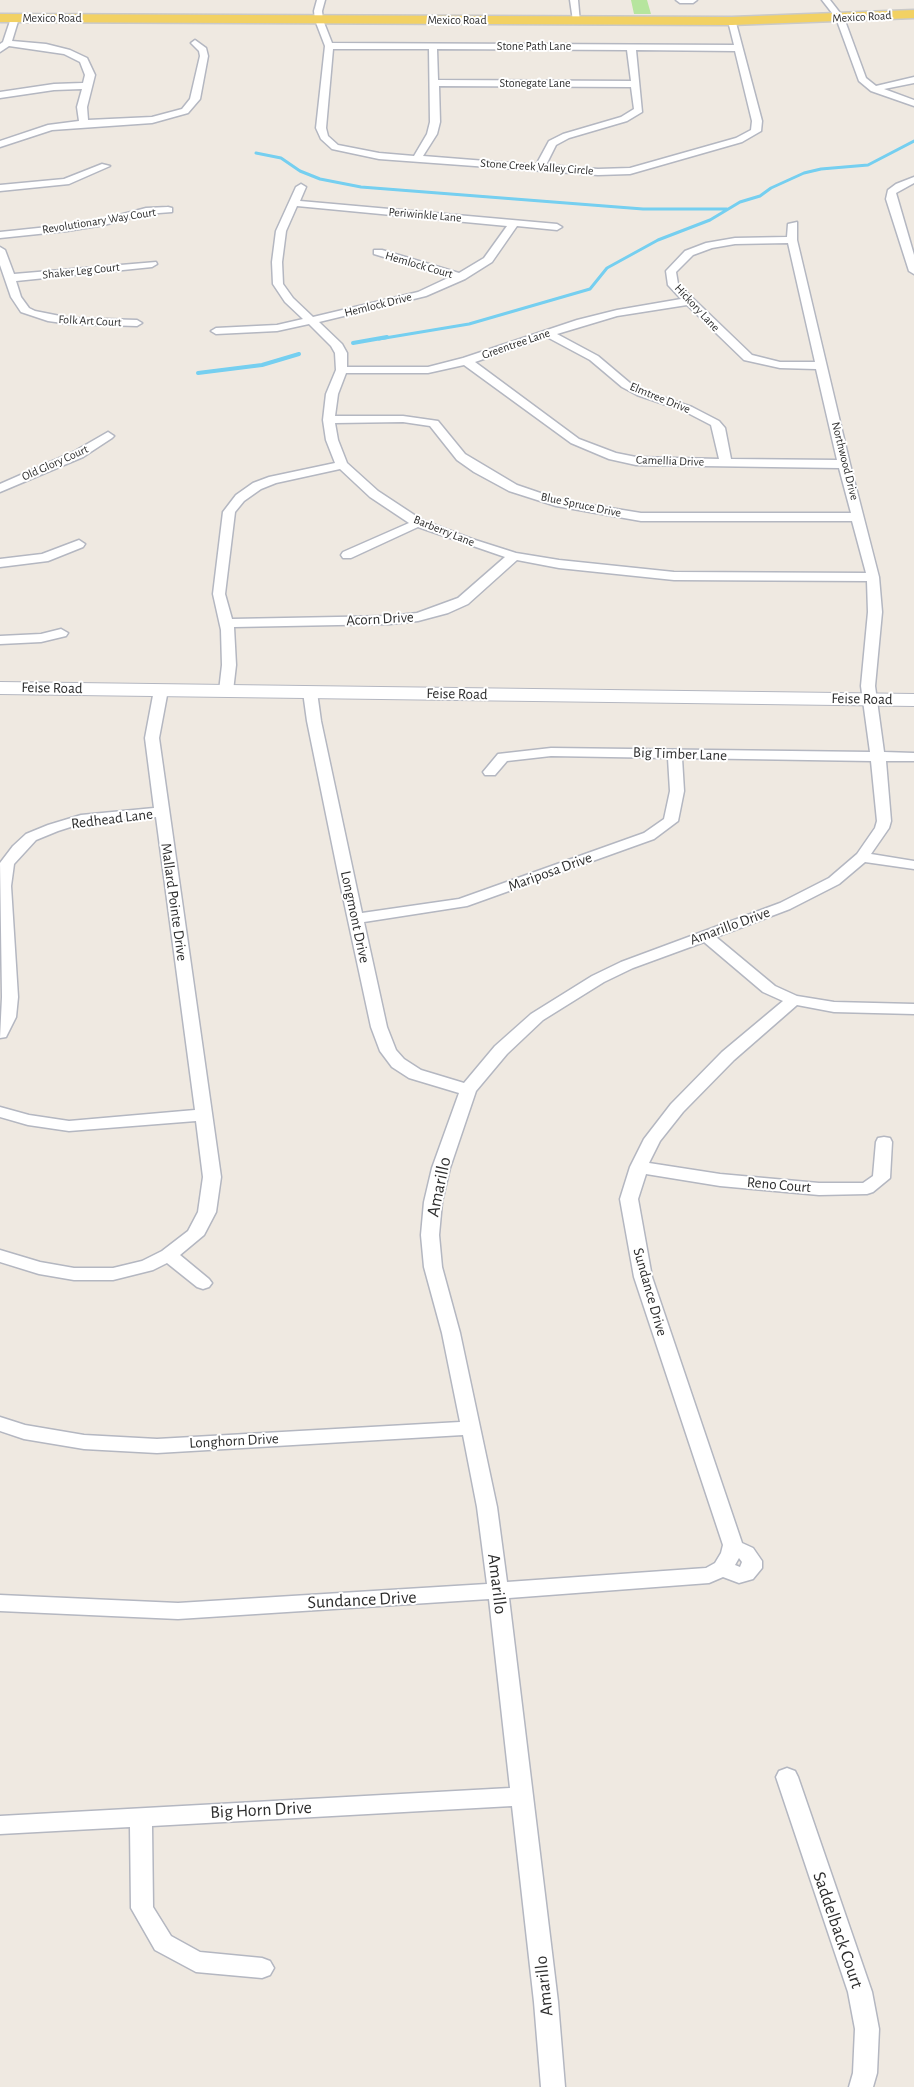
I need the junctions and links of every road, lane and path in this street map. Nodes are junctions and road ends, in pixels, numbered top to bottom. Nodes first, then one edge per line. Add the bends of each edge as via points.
1 (321, 0) edge
2 (574, 0) edge
3 (680, 0) edge
4 (693, 0) edge
5 (826, 0) edge
6 (914, 14) edge
7 (0, 18) edge
8 (16, 18) junction
9 (840, 18) junction
10 (319, 20) junction
11 (577, 21) junction
12 (732, 21) junction
13 (66, 42) dead end
14 (195, 43) dead end
15 (4, 46) edge
16 (78, 46) dead end
17 (329, 46) junction
18 (433, 46) junction
19 (46, 47) junction
20 (631, 48) junction
21 (739, 48) junction
22 (68, 52) junction
23 (914, 80) edge
24 (435, 83) junction
25 (635, 84) junction
26 (86, 86) junction
27 (874, 88) junction
28 (0, 95) edge
29 (914, 104) edge
30 (84, 122) junction
31 (0, 144) edge
32 (417, 158) junction
33 (104, 166) dead end
34 (540, 167) junction
35 (914, 180) edge
36 (301, 187) dead end
37 (0, 188) edge
38 (293, 203) junction
39 (168, 210) dead end
40 (514, 223) junction
41 (793, 224) dead end
42 (557, 228) dead end
43 (0, 234) edge
44 (792, 240) junction
45 (0, 250) edge
46 (378, 252) dead end
47 (152, 264) dead end
48 (914, 271) edge
49 (461, 277) junction
50 (10, 278) junction
51 (689, 301) junction
52 (44, 317) junction
53 (312, 320) junction
54 (137, 323) dead end
55 (34, 324) dead end
56 (216, 331) dead end
57 (548, 333) junction
58 (466, 361) junction
59 (823, 366) junction
60 (342, 370) junction
61 (329, 420) junction
62 (108, 436) dead end
63 (726, 463) junction
64 (844, 464) junction
65 (342, 465) junction
66 (0, 488) edge
67 (859, 517) junction
68 (418, 523) junction
69 (79, 544) dead end
70 (347, 555) dead end
71 (514, 556) junction
72 (0, 563) edge
73 (873, 577) junction
74 (225, 623) junction
75 (61, 633) dead end
76 (0, 640) edge
77 (0, 688) edge
78 (161, 690) junction
79 (226, 691) junction
80 (310, 692) junction
81 (870, 700) junction
82 (914, 700) edge
83 (675, 753) junction
84 (878, 757) junction
85 (914, 757) edge
86 (490, 772) dead end
87 (162, 812) junction
88 (862, 857) junction
89 (914, 865) edge
90 (356, 918) junction
91 (705, 935) junction
92 (4, 955) edge
93 (792, 1000) junction
94 (914, 1009) edge
95 (0, 1033) edge
96 (468, 1090) junction
97 (0, 1112) edge
98 (202, 1116) junction
99 (884, 1142) dead end
100 (639, 1167) junction
101 (168, 1255) junction
102 (0, 1256) edge
103 (203, 1282) dead end
104 (0, 1424) edge
105 (471, 1428) junction
106 (498, 1591) junction
107 (0, 1603) edge
108 (787, 1777) dead end
109 (522, 1796) junction
110 (142, 1816) junction
111 (0, 1825) edge
112 (262, 1968) dead end
113 (556, 2086) edge
114 (861, 2087) edge

1 - 10 street
2 - 11 street
3 - 4 street
5 - 9 street
6 - 9 main road, Mexico Road
7 - 8 main road, Mexico Road
8 - 10 main road, Mexico Road
8 - 15 street
9 - 12 main road, Mexico Road
9 - 27 street via 862,79
10 - 11 main road, Mexico Road
10 - 17 street, Stone Creek Valley Circle
11 - 12 main road, Mexico Road
12 - 21 street, Stone Creek Valley Circle
13 - 19 street
14 - 30 street via 203,50 204,56 194,99 184,111 190,120 162,118
15 - 19 street
16 - 22 street
17 - 18 street, Stone Path Lane
17 - 32 street, Stone Creek Valley Circle via 321,128 324,137 335,147 355,152
18 - 20 street, Stone Path Lane
18 - 24 street
19 - 22 street
20 - 21 street, Stone Path Lane
20 - 25 street
21 - 34 street, Stone Creek Valley Circle via 757,121 756,131 749,136 630,171
22 - 26 street via 88,65 90,75
23 - 27 street
24 - 25 street, Stonegate Lane
24 - 32 street via 435,122 432,134
25 - 34 street via 639,110 624,119 552,143
26 - 28 street
26 - 30 street via 82,107
27 - 29 street
30 - 31 street via 51,127
32 - 34 street, Stone Creek Valley Circle
33 - 37 street via 66,182
35 - 48 street via 891,192
36 - 38 street
38 - 40 street, Periwinkle Lane
38 - 53 street via 282,231 277,262 278,284 289,300
39 - 43 street, Revolutionary Way Court via 146,211 67,228
40 - 42 street, Periwinkle Lane
40 - 49 street, Hemlock Drive via 488,260
41 - 44 street, Northwood Drive
44 - 51 street, Hickory Lane via 734,241 689,253 671,271 673,285
44 - 59 street, Northwood Drive
45 - 50 street, Folk Art Court
46 - 49 street, Hemlock Court
47 - 50 street, Shaker Leg Court
49 - 53 street, Hemlock Drive via 405,299
50 - 52 street, Folk Art Court via 16,297 25,310
51 - 57 street, Greentree Lane via 617,313
51 - 59 street, Hickory Lane via 748,358 780,365
52 - 54 street, Folk Art Court
52 - 55 street, Folk Art Court
53 - 56 street, Hemlock Drive via 250,331
53 - 60 street via 336,344 341,353
57 - 58 street, Greentree Lane
57 - 63 street, Elmtree Drive via 594,358 633,389 688,409 715,423
58 - 60 street, Greentree Lane via 428,370
58 - 63 street, Camellia Drive via 585,446 636,461
59 - 64 street, Northwood Drive
60 - 61 street, Barberry Lane via 332,394
61 - 65 street, Barberry Lane via 332,440
61 - 67 street, Blue Spruce Drive via 403,419 434,423 462,457 513,488 556,502 598,510 642,517
62 - 66 street, Old Glory Court via 79,454
63 - 64 street, Camellia Drive
64 - 67 street, Northwood Drive
65 - 68 street, Barberry Lane via 374,494
65 - 74 street via 273,480 257,486 234,505 229,512 219,594
67 - 73 street, Northwood Drive
68 - 70 street
68 - 71 street, Barberry Lane
69 - 72 street via 44,558
71 - 73 street, Barberry Lane via 665,575
71 - 74 street, Acorn Drive via 463,601 418,618
73 - 81 street, Northwood Drive via 875,612 868,686
74 - 79 street via 229,665
75 - 76 street via 41,638
77 - 78 main road, Feise Road
78 - 79 main road, Feise Road
78 - 87 street, Mallard Pointe Drive via 152,738
79 - 80 main road, Feise Road
80 - 81 main road, Feise Road
80 - 90 street, Longmont Drive
81 - 82 main road, Feise Road
81 - 84 street, Amarillo Drive
83 - 84 street, Big Timber Lane
83 - 86 street, Big Timber Lane via 551,752 511,755 497,761
83 - 90 street, Mariposa Drive via 677,791 671,821 649,836 462,903
84 - 85 street, Big Timber Lane
84 - 88 street, Amarillo Drive via 884,821
87 - 92 street, Redhead Lane via 81,820 31,837 7,864 3,886
87 - 98 street, Mallard Pointe Drive
88 - 89 street
88 - 91 street, Amarillo Drive via 834,881 793,902
90 - 96 street, Longmont Drive via 379,1027 388,1051 398,1063 415,1074
91 - 93 street via 753,978
91 - 96 street, Amarillo Drive via 598,979 537,1017 501,1050
92 - 95 street, Redhead Lane via 9,1010
93 - 94 street via 834,1007
93 - 100 street, Sundance Drive via 728,1056 677,1108 652,1139
96 - 105 street, Amarillo via 441,1168 430,1235 433,1267
97 - 98 street via 69,1126
98 - 101 street, Mallard Pointe Drive via 212,1177 207,1212 195,1235
99 - 100 street, Reno Court via 881,1178 867,1188 819,1188 720,1180
100 - 106 street, Sundance Drive via 629,1199 643,1277 732,1547 746,1553 752,1561 752,1568 739,1576 722,1568 709,1576
101 - 102 street, Mallard Pointe Drive via 146,1266 113,1274 56,1271
101 - 103 street
104 - 105 street, Longhorn Drive via 24,1432 84,1442 157,1446
105 - 106 street, Amarillo via 487,1507
106 - 107 street, Sundance Drive via 178,1611
106 - 109 street, Amarillo
108 - 114 street, Saddelback Court via 860,1992 867,2029 865,2073
109 - 110 street, Big Horn Drive
109 - 113 street, Amarillo
110 - 111 street, Big Horn Drive
110 - 112 street via 142,1908 163,1943 196,1962

